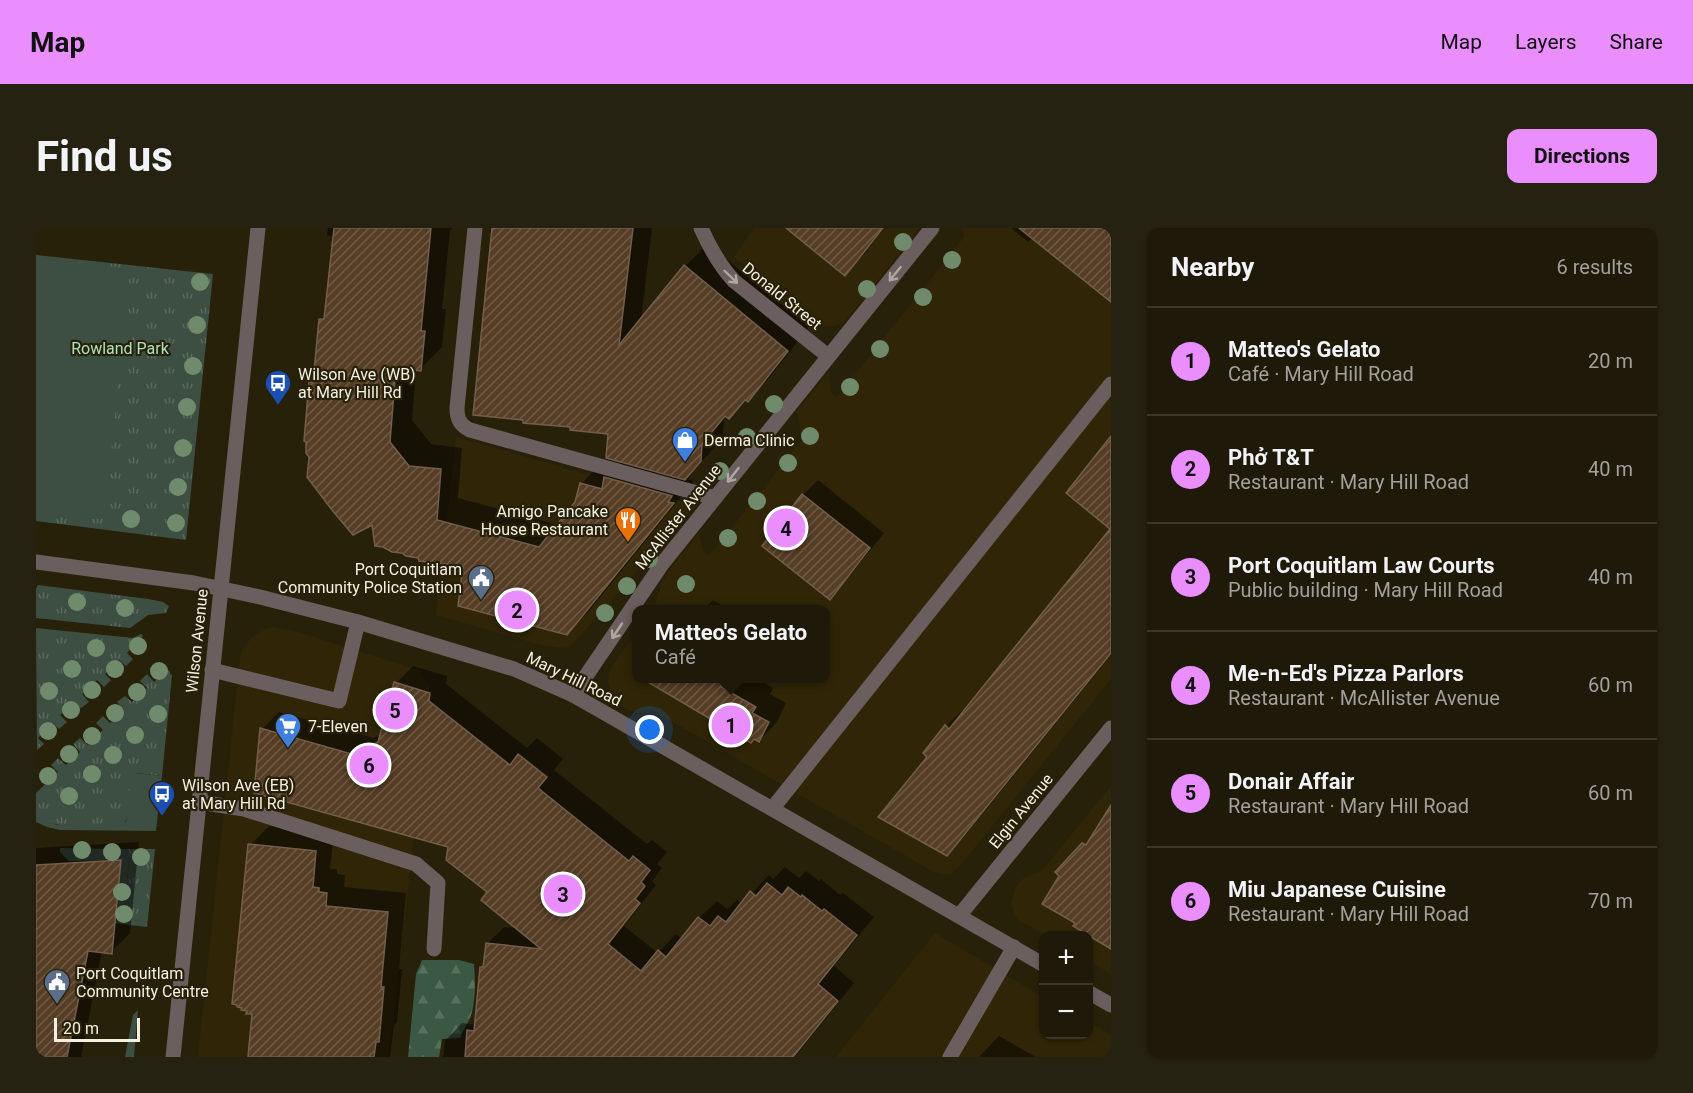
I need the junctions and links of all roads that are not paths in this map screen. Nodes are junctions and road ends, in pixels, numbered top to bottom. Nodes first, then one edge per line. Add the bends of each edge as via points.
1 (258, 228) edge
2 (475, 228) edge
3 (701, 228) edge
4 (932, 228) edge
5 (828, 356) junction
6 (1111, 384) edge
7 (715, 498) junction
8 (36, 562) edge
9 (221, 588) junction
10 (634, 605) edge
11 (632, 608) edge
12 (358, 622) junction
13 (212, 670) junction
14 (573, 694) junction
15 (1111, 728) edge
16 (199, 802) junction
17 (772, 809) junction
18 (959, 916) junction
19 (1014, 948) junction
20 (434, 949) dead end
21 (1039, 962) edge
22 (1093, 994) edge
23 (1111, 1005) edge
24 (173, 1057) edge
25 (950, 1057) edge

1 - 9 street, Wilson Avenue
2 - 7 street via 457,408 460,422 471,430
3 -> 5 street, Donald Street via 729,276
4 -> 5 street, McAllister Avenue
5 -> 7 street, McAllister Avenue
6 - 17 street
7 -> 10 street, McAllister Avenue
8 - 9 street, Mary Hill Road
9 - 12 street, Mary Hill Road
9 - 13 street, Wilson Avenue
11 -> 14 street, McAllister Avenue
12 - 13 street via 339,701
12 - 14 street, Mary Hill Road via 514,669
13 - 16 street, Wilson Avenue
14 - 17 street, Mary Hill Road
15 - 18 street, Elgin Avenue
16 - 20 street via 244,809 416,864 438,883
16 - 24 street, Wilson Avenue
17 - 18 street, Mary Hill Road
18 - 19 street, Mary Hill Road
19 - 21 street, Mary Hill Road
19 - 25 street
22 - 23 street

